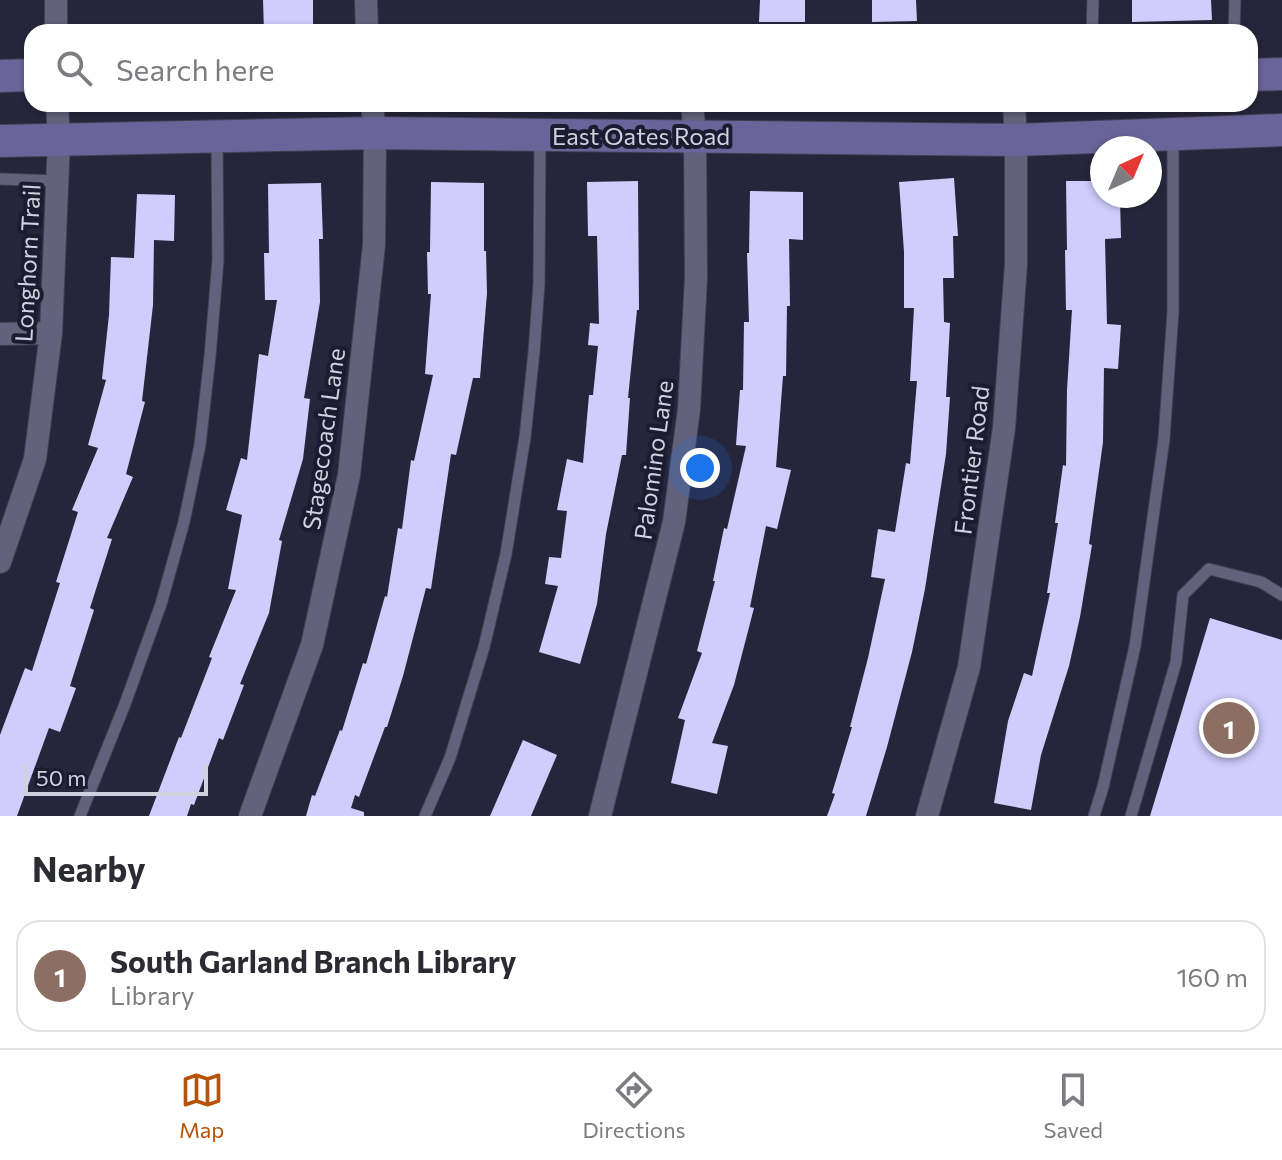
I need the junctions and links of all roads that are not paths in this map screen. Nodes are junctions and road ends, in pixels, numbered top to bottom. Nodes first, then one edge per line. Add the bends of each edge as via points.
1 (56, 0) edge
2 (366, 0) edge
3 (1093, 0) edge
4 (1235, 0) edge
5 (56, 24) edge
6 (367, 24) edge
7 (1092, 24) edge
8 (1234, 24) edge
9 (1282, 74) edge
10 (24, 75) edge
11 (1258, 75) edge
12 (0, 76) edge
13 (57, 112) edge
14 (1014, 112) edge
15 (373, 119) edge
16 (693, 120) edge
17 (1282, 130) edge
18 (540, 134) junction
19 (1173, 134) junction
20 (217, 136) junction
21 (59, 139) junction
22 (1016, 140) junction
23 (0, 141) edge
24 (0, 179) edge
25 (58, 181) junction
26 (51, 333) junction
27 (0, 334) edge
28 (0, 562) edge
29 (1282, 595) edge
30 (80, 816) edge
31 (250, 816) edge
32 (425, 816) edge
33 (600, 816) edge
34 (927, 816) edge
35 (1094, 816) edge
36 (1131, 816) edge

1 - 5 street
2 - 6 street
3 - 7 lane
4 - 8 lane
9 - 11 main road
10 - 12 main road
13 - 21 street, Longhorn Trail
14 - 22 street, Frontier Road
15 - 18 main road, East Oates Road
15 - 20 main road, East Oates Road
15 - 31 street, Stagecoach Lane via 374,245 349,475 312,645
16 - 18 main road, East Oates Road
16 - 22 main road, East Oates Road
16 - 33 street, Palomino Lane via 695,307 674,522
17 - 19 main road, East Oates Road
18 - 32 lane via 534,352 506,554 484,647
19 - 22 main road, East Oates Road
19 - 35 lane via 1173,312 1164,439 1135,646
20 - 21 main road, East Oates Road
20 - 30 lane via 218,260 200,445 161,604
21 - 23 main road, East Oates Road
21 - 25 street, Longhorn Trail
22 - 34 street, Frontier Road via 1016,264 1004,428 969,667
24 - 25 lane
25 - 26 street, Longhorn Trail
26 - 27 street
26 - 28 street, Longhorn Trail via 35,459
29 - 36 lane via 1261,582 1209,569 1183,595 1176,662

